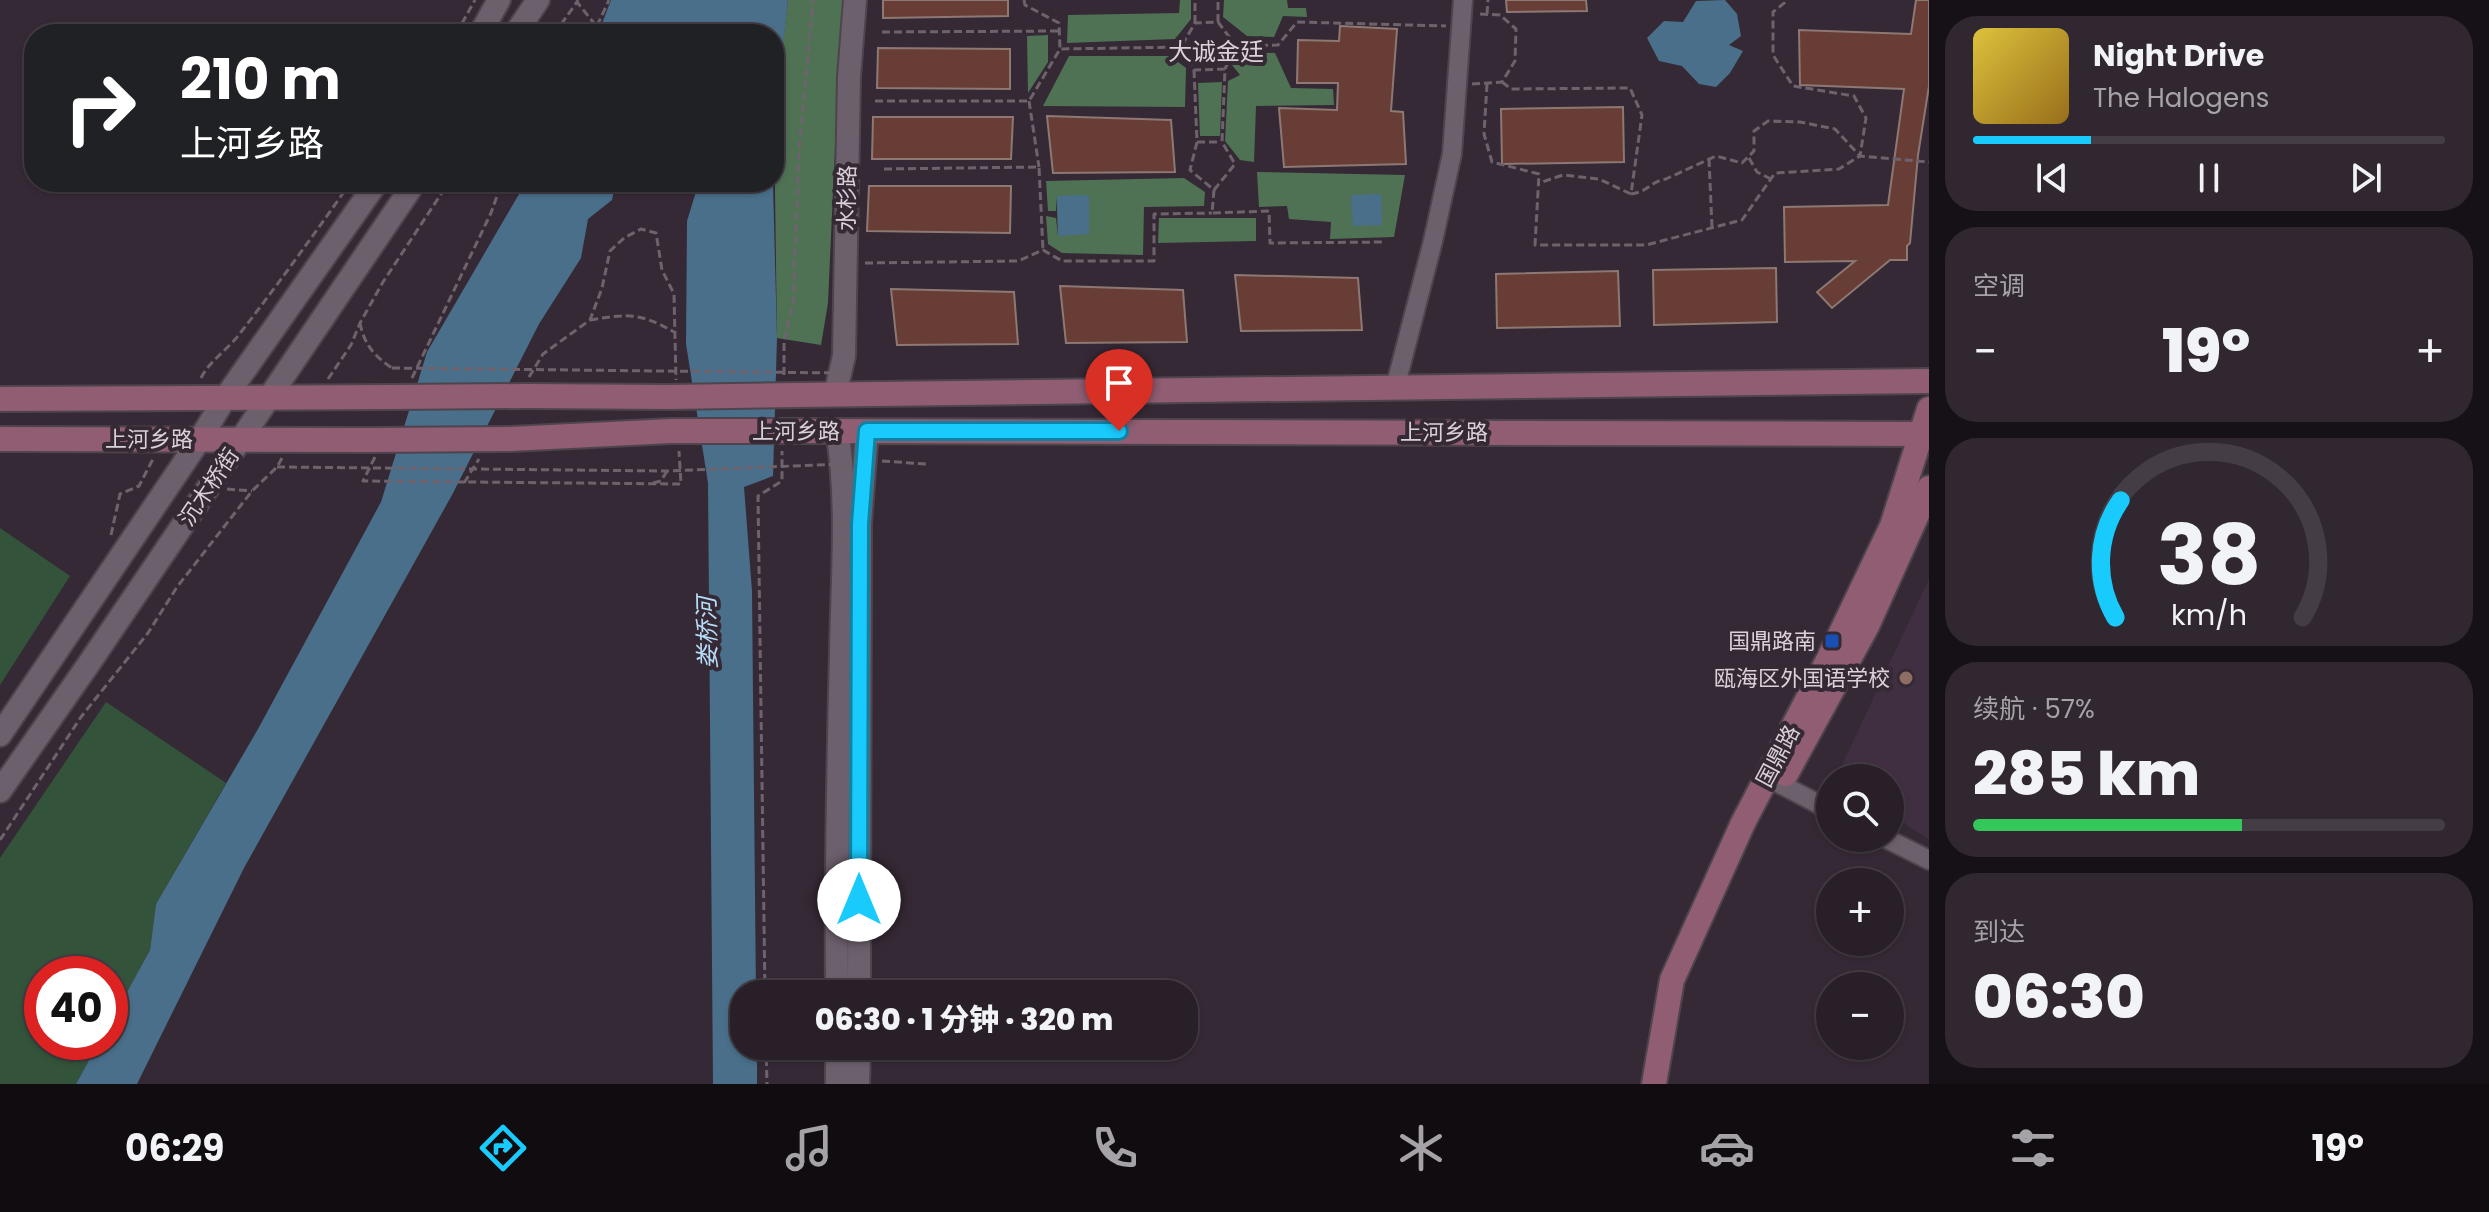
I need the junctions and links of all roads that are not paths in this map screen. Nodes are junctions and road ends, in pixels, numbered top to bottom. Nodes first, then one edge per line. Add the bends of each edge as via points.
1 (499, 0) edge
2 (538, 0) edge
3 (855, 0) edge
4 (1462, 13) edge
5 (486, 24) edge
6 (522, 24) edge
7 (370, 192) edge
8 (408, 192) edge
9 (1929, 381) edge
10 (837, 384) junction
11 (1395, 388) junction
12 (225, 398) junction
13 (270, 398) junction
14 (0, 399) edge
15 (1929, 409) edge
16 (837, 430) junction
17 (867, 431) junction
18 (1926, 434) edge
19 (0, 439) edge
20 (200, 439) junction
21 (241, 440) junction
22 (1929, 488) edge
23 (0, 735) edge
24 (1780, 784) junction
25 (0, 791) edge
26 (1816, 803) edge
27 (1904, 848) edge
28 (1929, 860) edge
29 (837, 980) edge
30 (859, 980) edge
31 (837, 1060) edge
32 (859, 1060) edge
33 (837, 1084) edge
34 (858, 1084) edge
35 (1654, 1084) edge
36 (1669, 1084) edge

1 - 5 street
2 - 6 street
3 - 10 street, 水杉路 via 844,356
4 - 11 street via 1452,154
7 - 12 street, 沉木桥街
8 - 13 street, 沉木桥街
9 - 11 main road, 上河乡路
10 - 11 main road, 上河乡路
10 - 13 main road, 上河乡路, bridge via 790,392 527,388
12 - 13 main road, 上河乡路
12 - 14 main road, 上河乡路
12 - 20 street, 沉木桥街
13 - 21 street, 沉木桥街
15 - 18 main road, 国鼎路
16 - 17 main road, 上河乡路
16 - 21 main road, 上河乡路, bridge via 789,440 675,435 373,446
16 - 29 street via 843,549
17 - 18 main road, 上河乡路
17 - 30 street via 860,524
18 - 35 main road, 国鼎路 via 1892,526 1743,823 1672,980
19 - 20 main road, 上河乡路
20 - 21 main road, 上河乡路
20 - 23 street, 沉木桥街
21 - 25 street, 沉木桥街
22 - 24 main road, 国鼎路 via 1867,626
24 - 26 street
24 - 36 main road, 国鼎路 via 1735,869 1686,986
27 - 28 street
31 - 33 street
32 - 34 street

